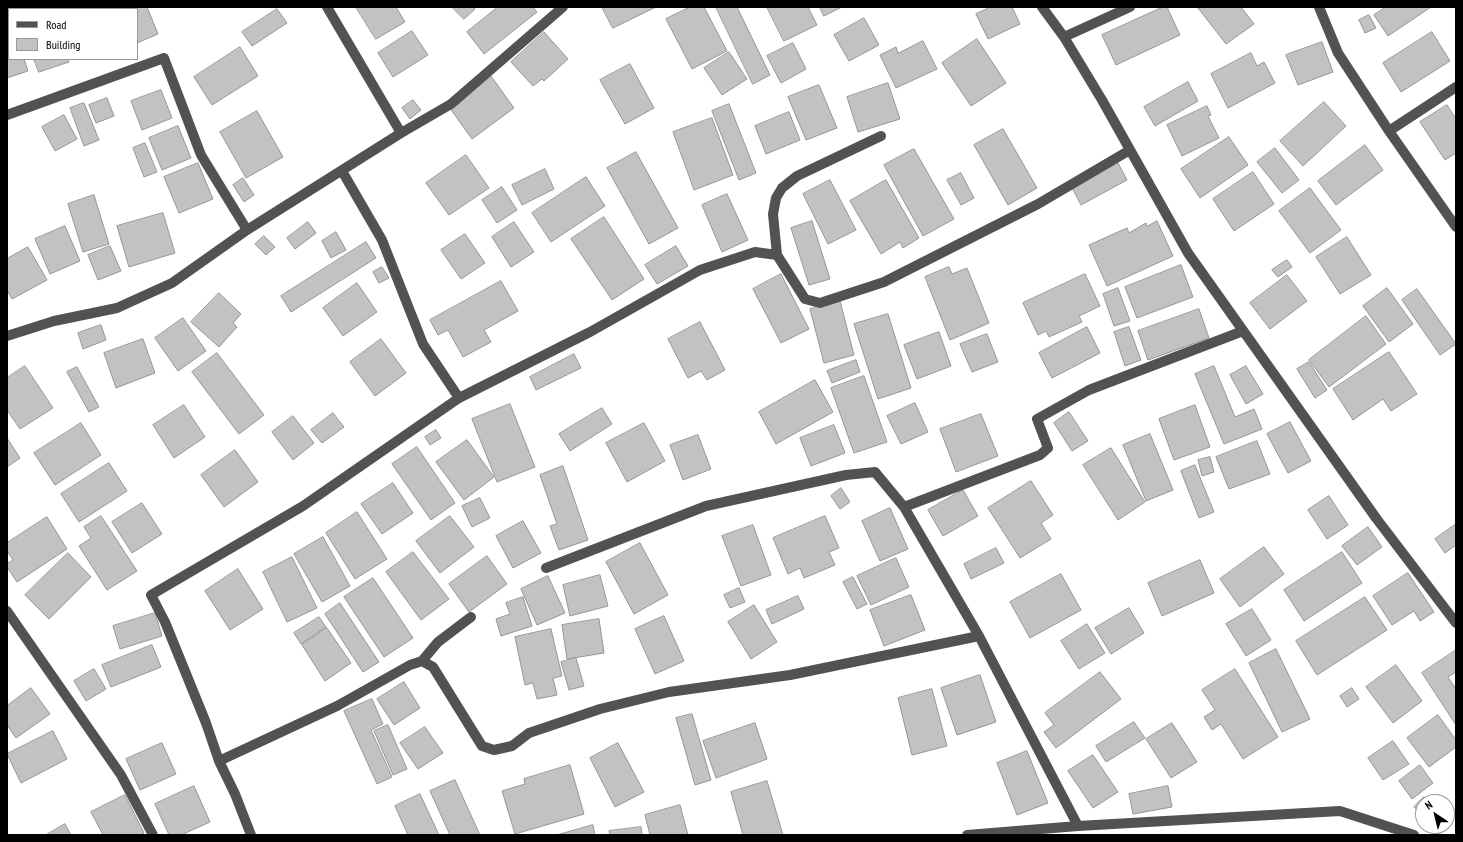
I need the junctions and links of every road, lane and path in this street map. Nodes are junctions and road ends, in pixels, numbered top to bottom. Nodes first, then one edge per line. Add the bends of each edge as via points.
1 (327, 7) edge
2 (563, 7) edge
3 (1042, 7) edge
4 (1130, 7) edge
5 (1319, 7) edge
6 (1064, 36) junction
7 (1456, 86) edge
8 (7, 115) edge
9 (1389, 131) junction
10 (401, 132) junction
11 (881, 136) dead end
12 (1130, 150) junction
13 (342, 171) junction
14 (1456, 227) edge
15 (247, 230) junction
16 (777, 255) junction
17 (1243, 331) junction
18 (7, 336) edge
19 (459, 398) junction
20 (904, 507) junction
21 (546, 568) dead end
22 (7, 611) edge
23 (471, 617) dead end
24 (1456, 623) edge
25 (979, 636) junction
26 (422, 661) junction
27 (219, 761) junction
28 (1078, 826) junction
29 (153, 835) edge
30 (251, 835) edge
31 (967, 835) edge
32 (1414, 835) edge

1 - 10 street
2 - 10 street via 451,104
3 - 6 street
4 - 6 street
5 - 9 street via 1338,53
6 - 12 street
7 - 9 street
8 - 15 street via 164,58 201,155
9 - 14 street
10 - 13 street
11 - 16 street via 797,176 782,188 776,198 773,214
12 - 16 street via 1038,204 884,282 820,303 805,300
12 - 17 street via 1188,253
13 - 15 street
13 - 19 street via 382,240 423,344
15 - 18 street via 172,283 117,308 54,321
16 - 19 street via 755,252 700,270 590,332
17 - 20 street via 1089,390 1037,420 1048,448 1040,455
17 - 24 street via 1376,518
19 - 27 street via 303,506 151,595 165,622
20 - 21 street via 874,472 846,475 706,506
20 - 25 street
22 - 29 street via 121,775
23 - 26 street via 438,642
25 - 26 street via 790,675 662,694 600,709 529,733 512,746 494,750 482,746 433,667
25 - 28 street
26 - 27 street via 410,665 337,706
27 - 30 street
28 - 31 street
28 - 32 street via 1340,811

